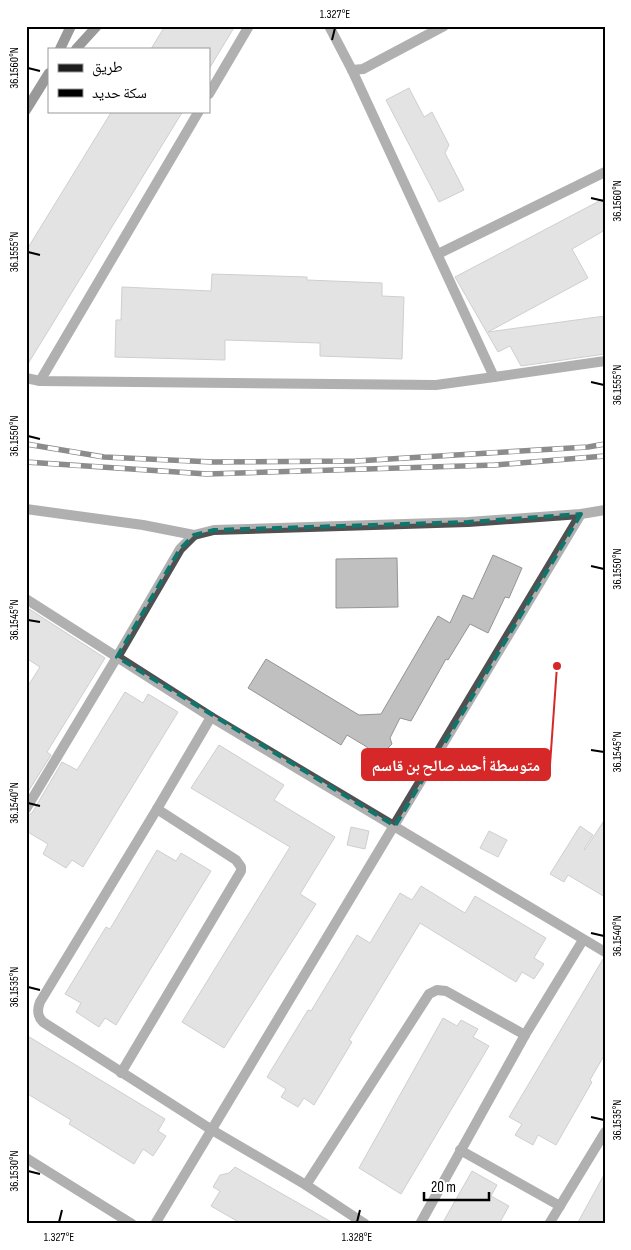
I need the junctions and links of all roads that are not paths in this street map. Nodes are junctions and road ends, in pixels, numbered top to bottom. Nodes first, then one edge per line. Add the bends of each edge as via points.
1 (71, 26) edge
2 (98, 26) edge
3 (249, 26) edge
4 (329, 26) edge
5 (444, 26) edge
6 (60, 48) edge
7 (77, 48) edge
8 (352, 70) junction
9 (48, 77) edge
10 (210, 92) edge
11 (26, 110) edge
12 (198, 112) edge
13 (605, 172) edge
14 (438, 254) junction
15 (605, 361) edge
16 (494, 377) junction
17 (26, 378) edge
18 (40, 381) junction
19 (26, 508) edge
20 (605, 510) edge
21 (581, 514) junction
22 (194, 535) junction
23 (26, 599) edge
24 (117, 657) junction
25 (211, 717) junction
26 (26, 809) edge
27 (157, 809) junction
28 (395, 826) junction
29 (584, 940) junction
30 (605, 952) edge
31 (525, 1035) junction
32 (121, 1073) junction
33 (212, 1130) junction
34 (605, 1132) edge
35 (460, 1150) junction
36 (26, 1158) edge
37 (306, 1185) junction
38 (560, 1206) junction
39 (132, 1224) edge
40 (156, 1224) edge
41 (365, 1224) edge
42 (420, 1224) edge
43 (549, 1224) edge

1 - 6 main road
2 - 7 main road
3 - 10 street
4 - 8 street
5 - 8 street via 363,69
8 - 14 street
9 - 11 main road
12 - 18 street
13 - 14 street
14 - 16 street
15 - 16 street
16 - 18 street via 436,385
17 - 18 street
19 - 22 street
20 - 21 street
21 - 22 street via 468,522 214,530
21 - 28 street
22 - 24 street via 180,549
23 - 24 street
24 - 25 street
24 - 26 street
25 - 27 street
25 - 28 street
27 - 32 street via 37,1008 43,1022
27 - 32 street via 236,860 241,871
28 - 29 street
28 - 33 street
29 - 30 street
29 - 31 street
31 - 35 street
31 - 37 street via 446,991 433,991
32 - 33 street
33 - 37 street
33 - 40 street
34 - 38 street
35 - 38 street
35 - 42 street
36 - 39 street
37 - 41 street
38 - 43 street

